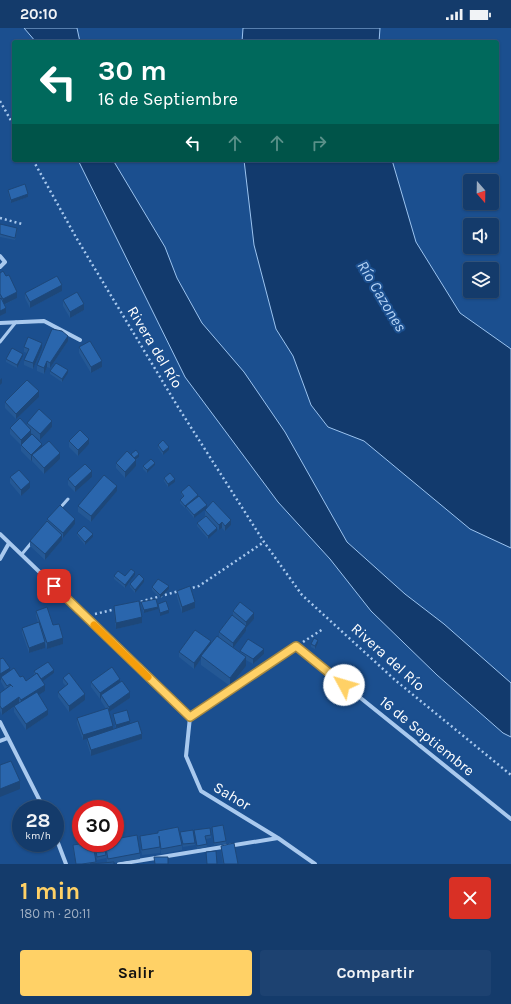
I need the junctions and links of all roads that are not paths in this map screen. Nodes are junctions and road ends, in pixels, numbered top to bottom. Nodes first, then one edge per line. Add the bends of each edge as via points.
1 (0, 256) edge
2 (0, 267) edge
3 (17, 322) junction
4 (0, 323) edge
5 (80, 340) dead end
6 (0, 342) edge
7 (68, 499) dead end
8 (59, 510) edge
9 (0, 534) edge
10 (36, 538) edge
11 (9, 543) junction
12 (22, 554) junction
13 (0, 559) edge
14 (190, 717) junction
15 (0, 722) edge
16 (8, 738) junction
17 (0, 740) edge
18 (39, 800) edge
19 (511, 819) edge
20 (278, 838) junction
21 (61, 852) edge
22 (66, 864) edge
23 (119, 864) edge
24 (315, 864) edge

1 - 2 street via 5,262
3 - 4 street
3 - 5 street via 44,322
3 - 6 lane
7 - 8 lane
9 - 11 street
10 - 12 lane
11 - 12 street
11 - 13 street
12 - 14 street
14 - 19 street, 16 de Septiembre via 296,646
14 - 20 street, Sahor via 186,756 201,791
15 - 16 street
16 - 17 street
16 - 18 street
20 - 23 street
20 - 24 street, Sahor
21 - 22 street

